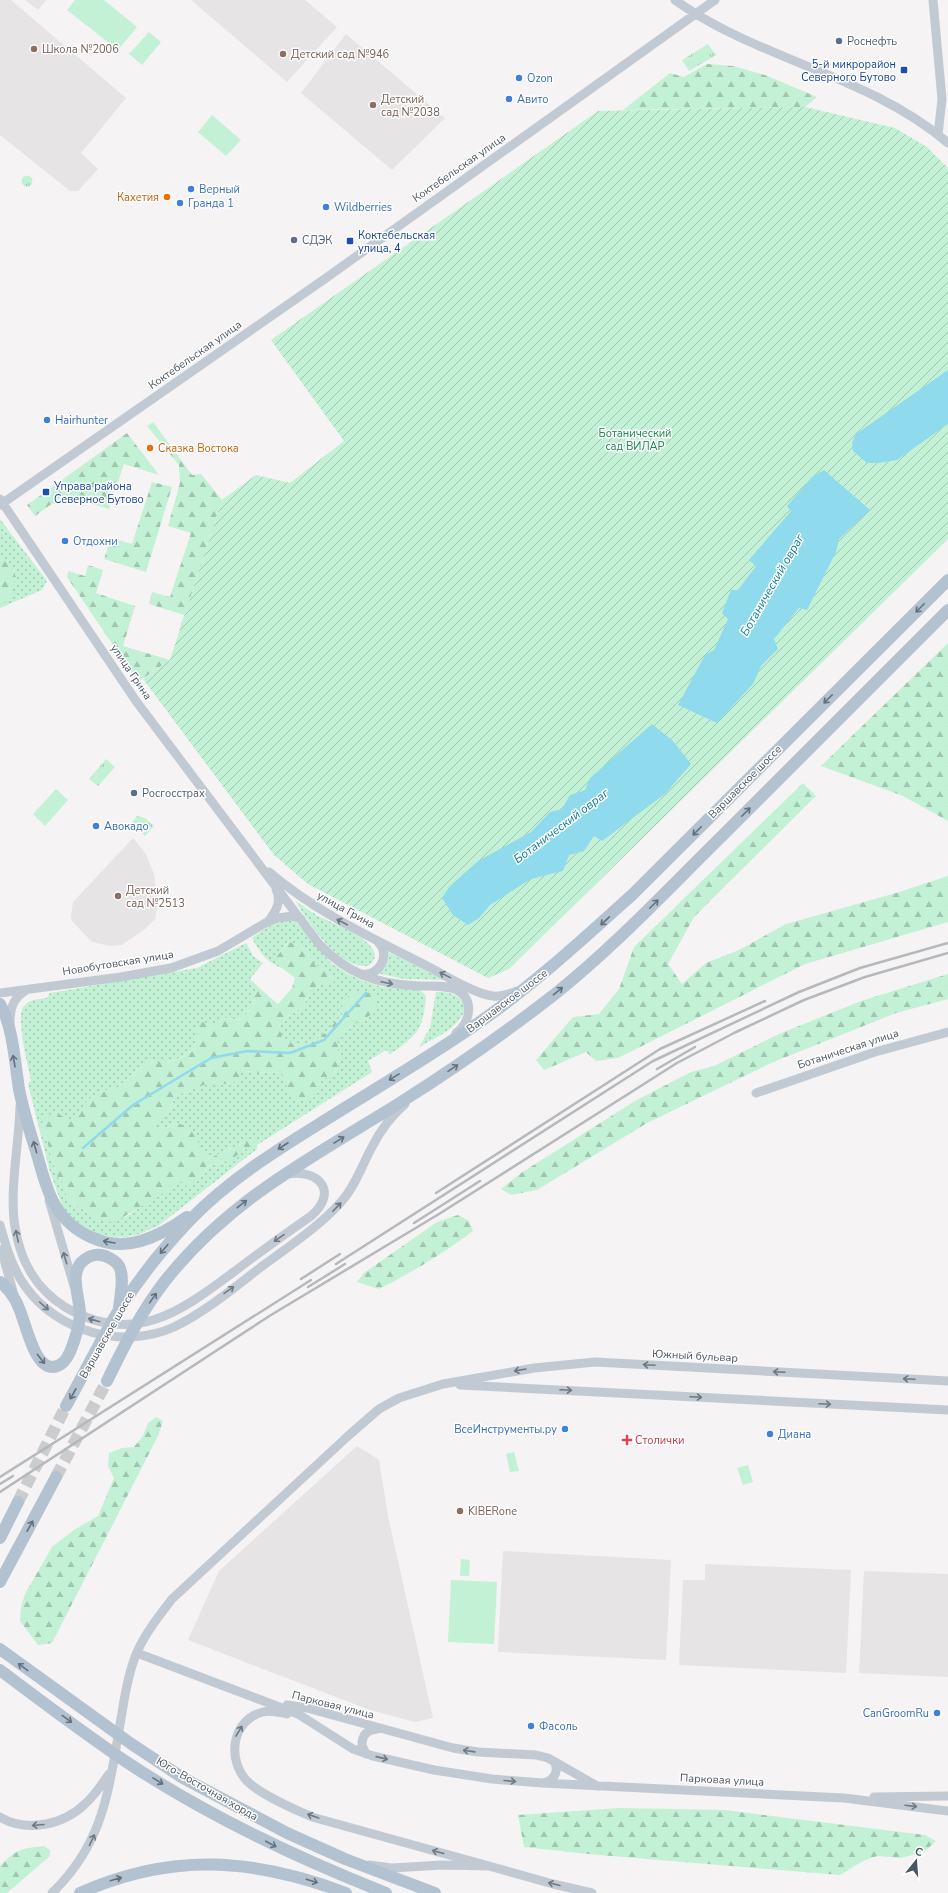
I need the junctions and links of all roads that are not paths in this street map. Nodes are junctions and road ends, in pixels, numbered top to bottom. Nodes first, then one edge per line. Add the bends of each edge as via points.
1 (675, 0) edge
2 (683, 0) edge
3 (715, 0) edge
4 (933, 0) edge
5 (695, 15) junction
6 (938, 135) junction
7 (948, 143) edge
8 (1, 502) edge
9 (948, 580) edge
10 (948, 610) edge
11 (280, 885) junction
12 (289, 903) junction
13 (278, 918) junction
14 (301, 918) junction
15 (267, 922) junction
16 (376, 940) junction
17 (350, 970) junction
18 (538, 978) junction
19 (26, 990) junction
20 (0, 993) edge
21 (0, 1004) edge
22 (9, 1032) junction
23 (948, 1032) edge
24 (427, 1056) junction
25 (19, 1090) junction
26 (421, 1090) junction
27 (756, 1093) dead end
28 (282, 1174) junction
29 (46, 1184) junction
30 (208, 1203) junction
31 (0, 1224) edge
32 (0, 1282) edge
33 (76, 1295) junction
34 (15, 1298) junction
35 (119, 1311) junction
36 (107, 1381) tunnel mouth
37 (948, 1381) edge
38 (443, 1384) junction
39 (66, 1406) tunnel mouth
40 (948, 1410) edge
41 (56, 1477) tunnel mouth
42 (18, 1502) tunnel mouth
43 (0, 1538) edge
44 (0, 1582) edge
45 (0, 1650) edge
46 (137, 1653) junction
47 (0, 1670) edge
48 (273, 1703) junction
49 (302, 1717) junction
50 (377, 1729) junction
51 (366, 1754) junction
52 (555, 1763) junction
53 (111, 1771) junction
54 (542, 1784) junction
55 (598, 1786) junction
56 (948, 1796) edge
57 (844, 1798) junction
58 (948, 1811) edge
59 (0, 1817) edge
60 (345, 1859) junction
61 (489, 1866) junction
62 (52, 1893) edge
63 (80, 1893) edge
64 (346, 1893) edge
65 (386, 1893) edge
66 (435, 1893) edge
67 (592, 1893) edge

1 - 5 street
2 - 5 street
3 - 5 street, Коктебельская улица
4 - 6 street via 942,99
5 - 6 street via 879,98 901,109
5 - 8 street, Коктебельская улица via 326,278
6 - 7 street
8 - 11 street, улица Грина via 136,701 250,853
9 -> 18 main road, Варшавское шоссе via 633,894 586,939
26 -> 10 main road, Варшавское шоссе via 549,998 611,946
11 - 12 street, улица Грина
11 - 15 street via 278,905
16 -> 11 street, улица Грина
12 - 13 street
12 - 14 street, улица Грина
13 - 14 street, Новобутовская улица
13 - 15 street, Новобутовская улица
14 - 17 street, улица Грина via 329,954
15 - 19 street, Новобутовская улица via 218,951 183,965 121,977
16 - 17 street via 381,945 384,956 378,969 364,974
18 -> 16 street, улица Грина via 507,995 487,995
17 -> 24 street via 388,983 448,988 464,996 469,1009 465,1024 461,1030
18 - 24 main road, Варшавское шоссе via 472,1028
19 - 20 street, Новобутовская улица
19 - 22 street via 11,1006
21 - 22 main road
25 -> 22 main road
23 - 27 street, Ботаническая улица via 875,1052
24 -> 30 main road, Варшавское шоссе via 263,1159
28 -> 25 street via 303,1172 316,1178 322,1185 324,1194 320,1207 197,1298 170,1315 133,1324 110,1323 82,1316 62,1305 44,1290 30,1272 19,1246 14,1218 20,1120
29 -> 25 main road
28 -> 26 main road, Варшавское шоссе
31 -> 26 street via 19,1277 34,1298 55,1316 77,1328 121,1337 147,1335 173,1327 277,1256 333,1211 354,1184 382,1130 402,1106
36 -> 28 main road, Варшавское шоссе via 134,1328 193,1248 239,1206
30 -> 29 main road via 153,1236 141,1241 119,1244 88,1236 70,1224 55,1205
33 -> 29 street via 54,1222
30 -> 35 main road, Варшавское шоссе via 158,1256
31 - 34 street via 5,1263
32 - 34 main road
34 -> 33 main road via 38,1356 45,1365 55,1366 65,1361 78,1331 80,1312
33 - 35 main road via 76,1272 81,1262 90,1256 108,1257 121,1270
35 -> 39 main road, Варшавское шоссе
37 -> 38 street, Южный бульвар via 595,1362 534,1368
38 -> 40 street, Южный бульвар
38 - 46 street, Южный бульвар via 399,1398 379,1409 348,1436 172,1599 153,1623
44 -> 41 main road
42 - 43 main road
60 -> 45 main road, Юго-Восточная хорда via 287,1833 183,1778
46 - 48 street
46 - 53 street, Южный бульвар via 126,1690
47 -> 65 main road, Юго-Восточная хорда via 124,1761 174,1791 279,1848
48 - 49 street, Парковая улица
48 - 50 street, Парковая улица via 307,1708
49 - 51 street, Парковая улица via 352,1749
61 -> 49 street via 312,1817 284,1805 248,1782 235,1762 235,1738 240,1728 250,1718 262,1712 273,1711
50 - 51 street via 371,1729 364,1736 362,1745
52 -> 50 street, Парковая улица via 536,1755 453,1748
51 -> 54 street, Парковая улица via 434,1770
52 - 54 street via 556,1771 552,1780
52 - 55 street, Парковая улица
53 -> 59 street via 87,1803 74,1814 57,1822 37,1826 21,1825
62 -> 53 street, Южный бульвар via 87,1851 103,1810
54 - 55 street, Парковая улица
55 - 57 street, Парковая улица
56 - 57 street, Парковая улица
57 -> 58 street, Парковая улица
60 - 61 street via 392,1868
60 - 66 main road, Юго-Восточная хорда
67 -> 61 street
63 -> 64 main road via 112,1880 143,1872 193,1864 257,1867 296,1876

